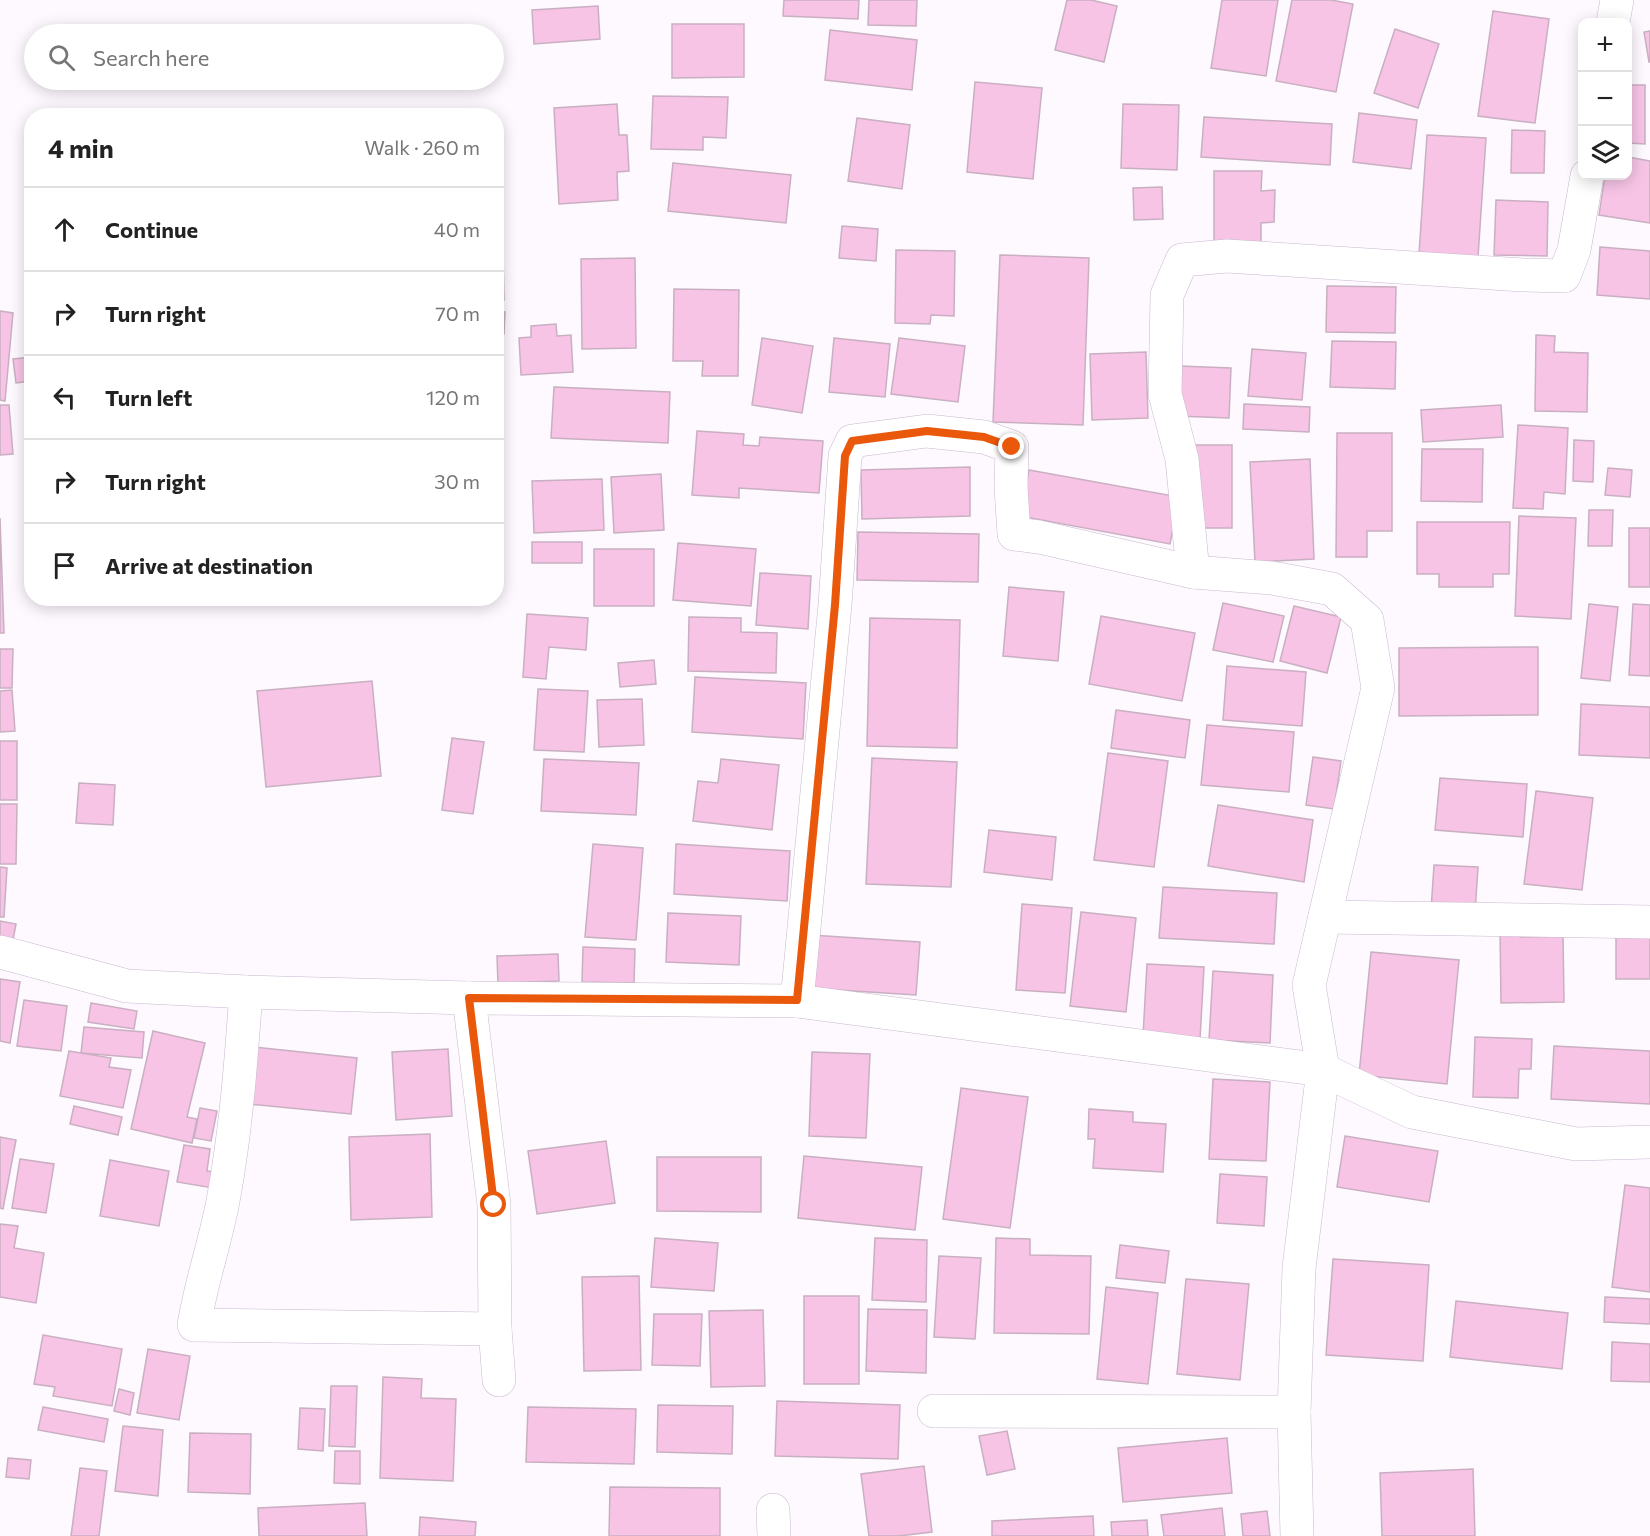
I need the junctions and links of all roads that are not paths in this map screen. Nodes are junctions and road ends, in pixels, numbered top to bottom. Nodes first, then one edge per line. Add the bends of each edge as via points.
1 (1617, 0) edge
2 (1614, 18) edge
3 (1586, 180) edge
4 (1193, 572) junction
5 (1325, 917) junction
6 (1650, 922) edge
7 (0, 952) edge
8 (246, 992) junction
9 (469, 998) junction
10 (797, 1000) junction
11 (1323, 1070) junction
12 (1650, 1142) edge
13 (495, 1329) junction
14 (499, 1380) dead end
15 (934, 1411) dead end
16 (1294, 1412) junction
17 (1297, 1536) edge

1 - 2 street
3 - 4 street via 1574,250 1564,276 1227,256 1182,260 1167,295 1165,394 1182,459
4 - 5 street via 1272,578 1332,589 1367,620 1378,688
4 - 10 street via 1014,534 1012,447 984,437 927,431 852,441 845,456 835,605
5 - 6 street
5 - 11 street via 1309,985
7 - 8 street via 127,986
8 - 9 street
8 - 13 street via 236,1125 223,1203 194,1325
9 - 10 street
9 - 13 street via 494,1205
10 - 11 street
11 - 12 street via 1412,1112 1576,1144
11 - 16 street via 1299,1269
13 - 14 street
15 - 16 street
16 - 17 street

